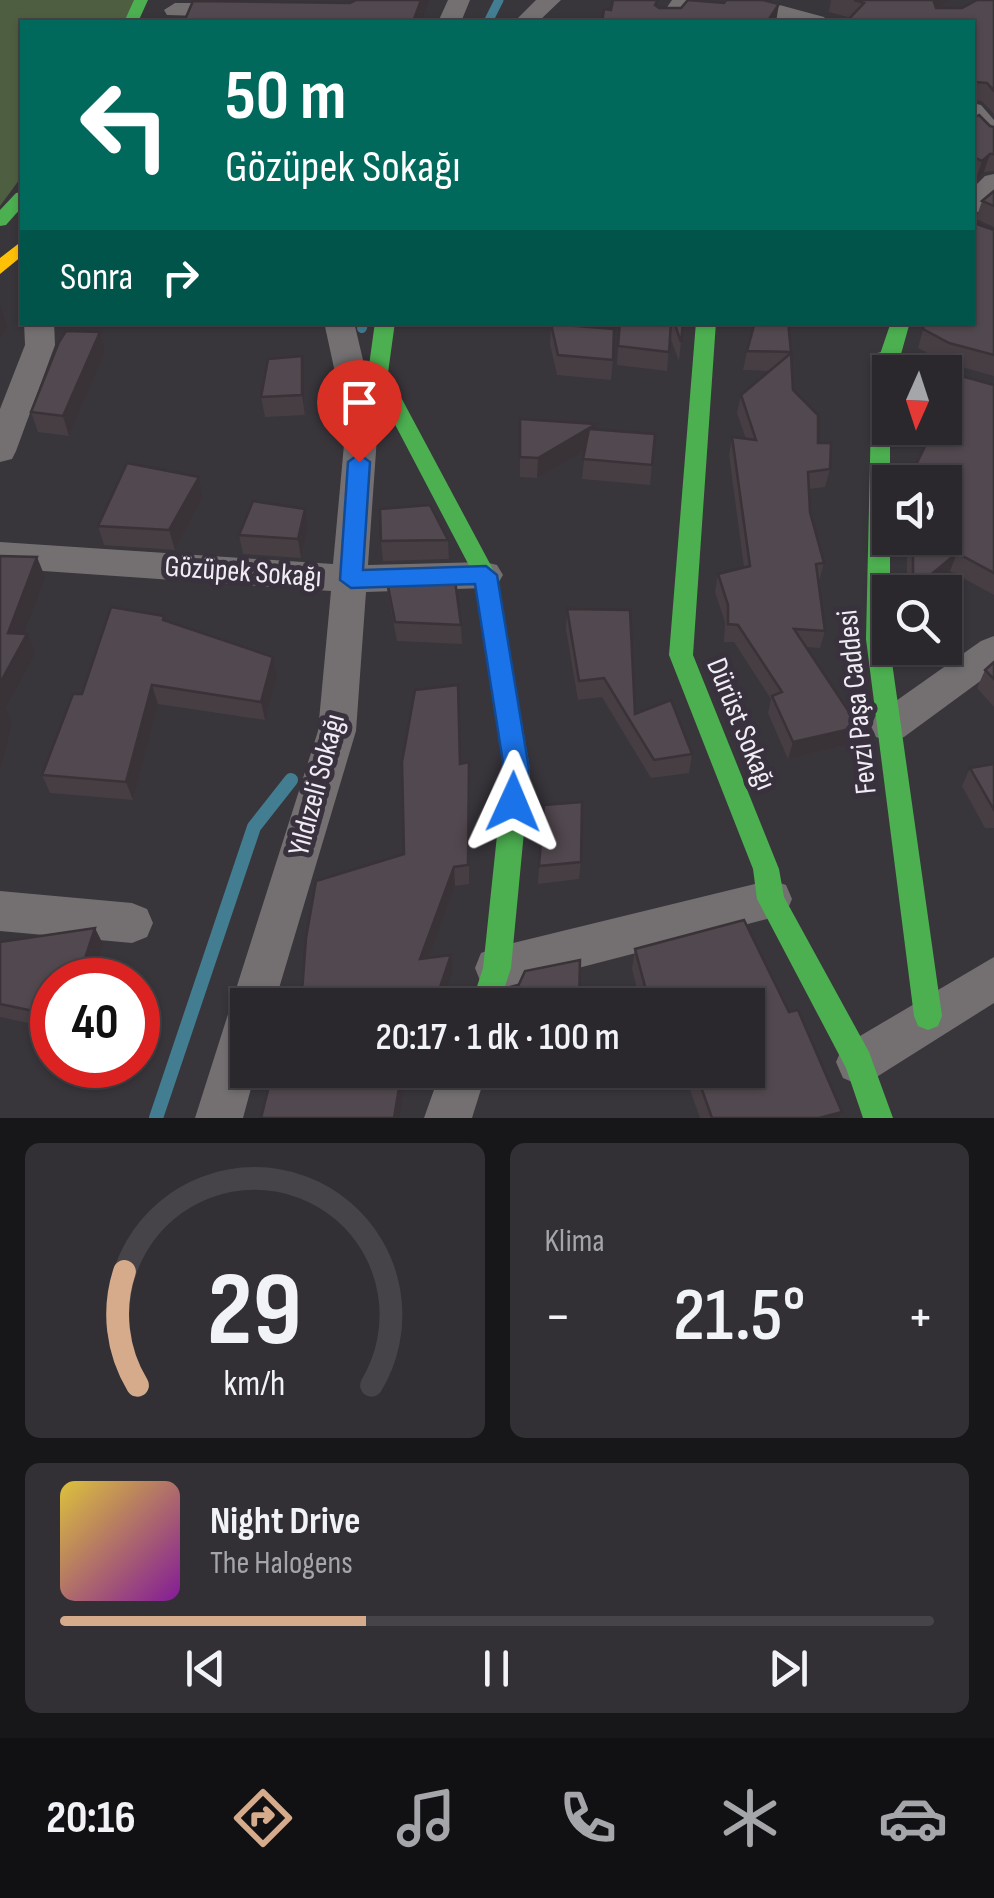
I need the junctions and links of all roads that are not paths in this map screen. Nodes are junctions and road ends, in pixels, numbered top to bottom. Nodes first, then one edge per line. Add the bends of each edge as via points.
1 (550, 0) edge
2 (735, 0) edge
3 (254, 10) edge
4 (174, 11) edge
5 (820, 19) edge
6 (527, 20) edge
7 (975, 114) edge
8 (994, 136) edge
9 (994, 182) edge
10 (20, 198) edge
11 (975, 202) edge
12 (0, 221) edge
13 (39, 325) edge
14 (340, 325) edge
15 (385, 325) edge
16 (706, 325) edge
17 (899, 325) edge
18 (890, 355) edge
19 (880, 445) edge
20 (0, 451) edge
21 (0, 555) edge
22 (486, 575) junction
23 (351, 580) junction
24 (994, 651) edge
25 (890, 726) junction
26 (772, 899) junction
27 (0, 911) edge
28 (132, 923) dead end
29 (994, 978) edge
30 (491, 986) edge
31 (257, 988) edge
32 (928, 1016) junction
33 (859, 1062) junction
34 (230, 1083) edge
35 (458, 1088) edge
36 (220, 1118) edge
37 (448, 1118) edge
38 (878, 1118) edge

1 - 6 street
2 - 5 street
3 - 4 street
7 - 8 street
9 - 11 street
10 - 12 street
13 - 20 street via 40,345
14 - 23 street, Yıldızeli Sokağı via 362,423
15 - 22 street via 378,373
16 - 26 street, Dürüst Sokağı via 681,655
17 - 18 street, Fevzi Paşa Caddesi
19 - 25 street, Fevzi Paşa Caddesi via 878,640
21 - 23 street, Gözüpek Sokağı
22 - 23 street, Gözüpek Sokağı
22 - 30 street via 516,769
23 - 31 street, Yıldızeli Sokağı via 337,731
24 - 25 street
25 - 32 street, Fevzi Paşa Caddesi
26 - 30 street
26 - 33 street, Dürüst Sokağı
27 - 28 street
29 - 32 street
32 - 33 street
33 - 38 street, Dürüst Sokağı
34 - 36 street
35 - 37 street

